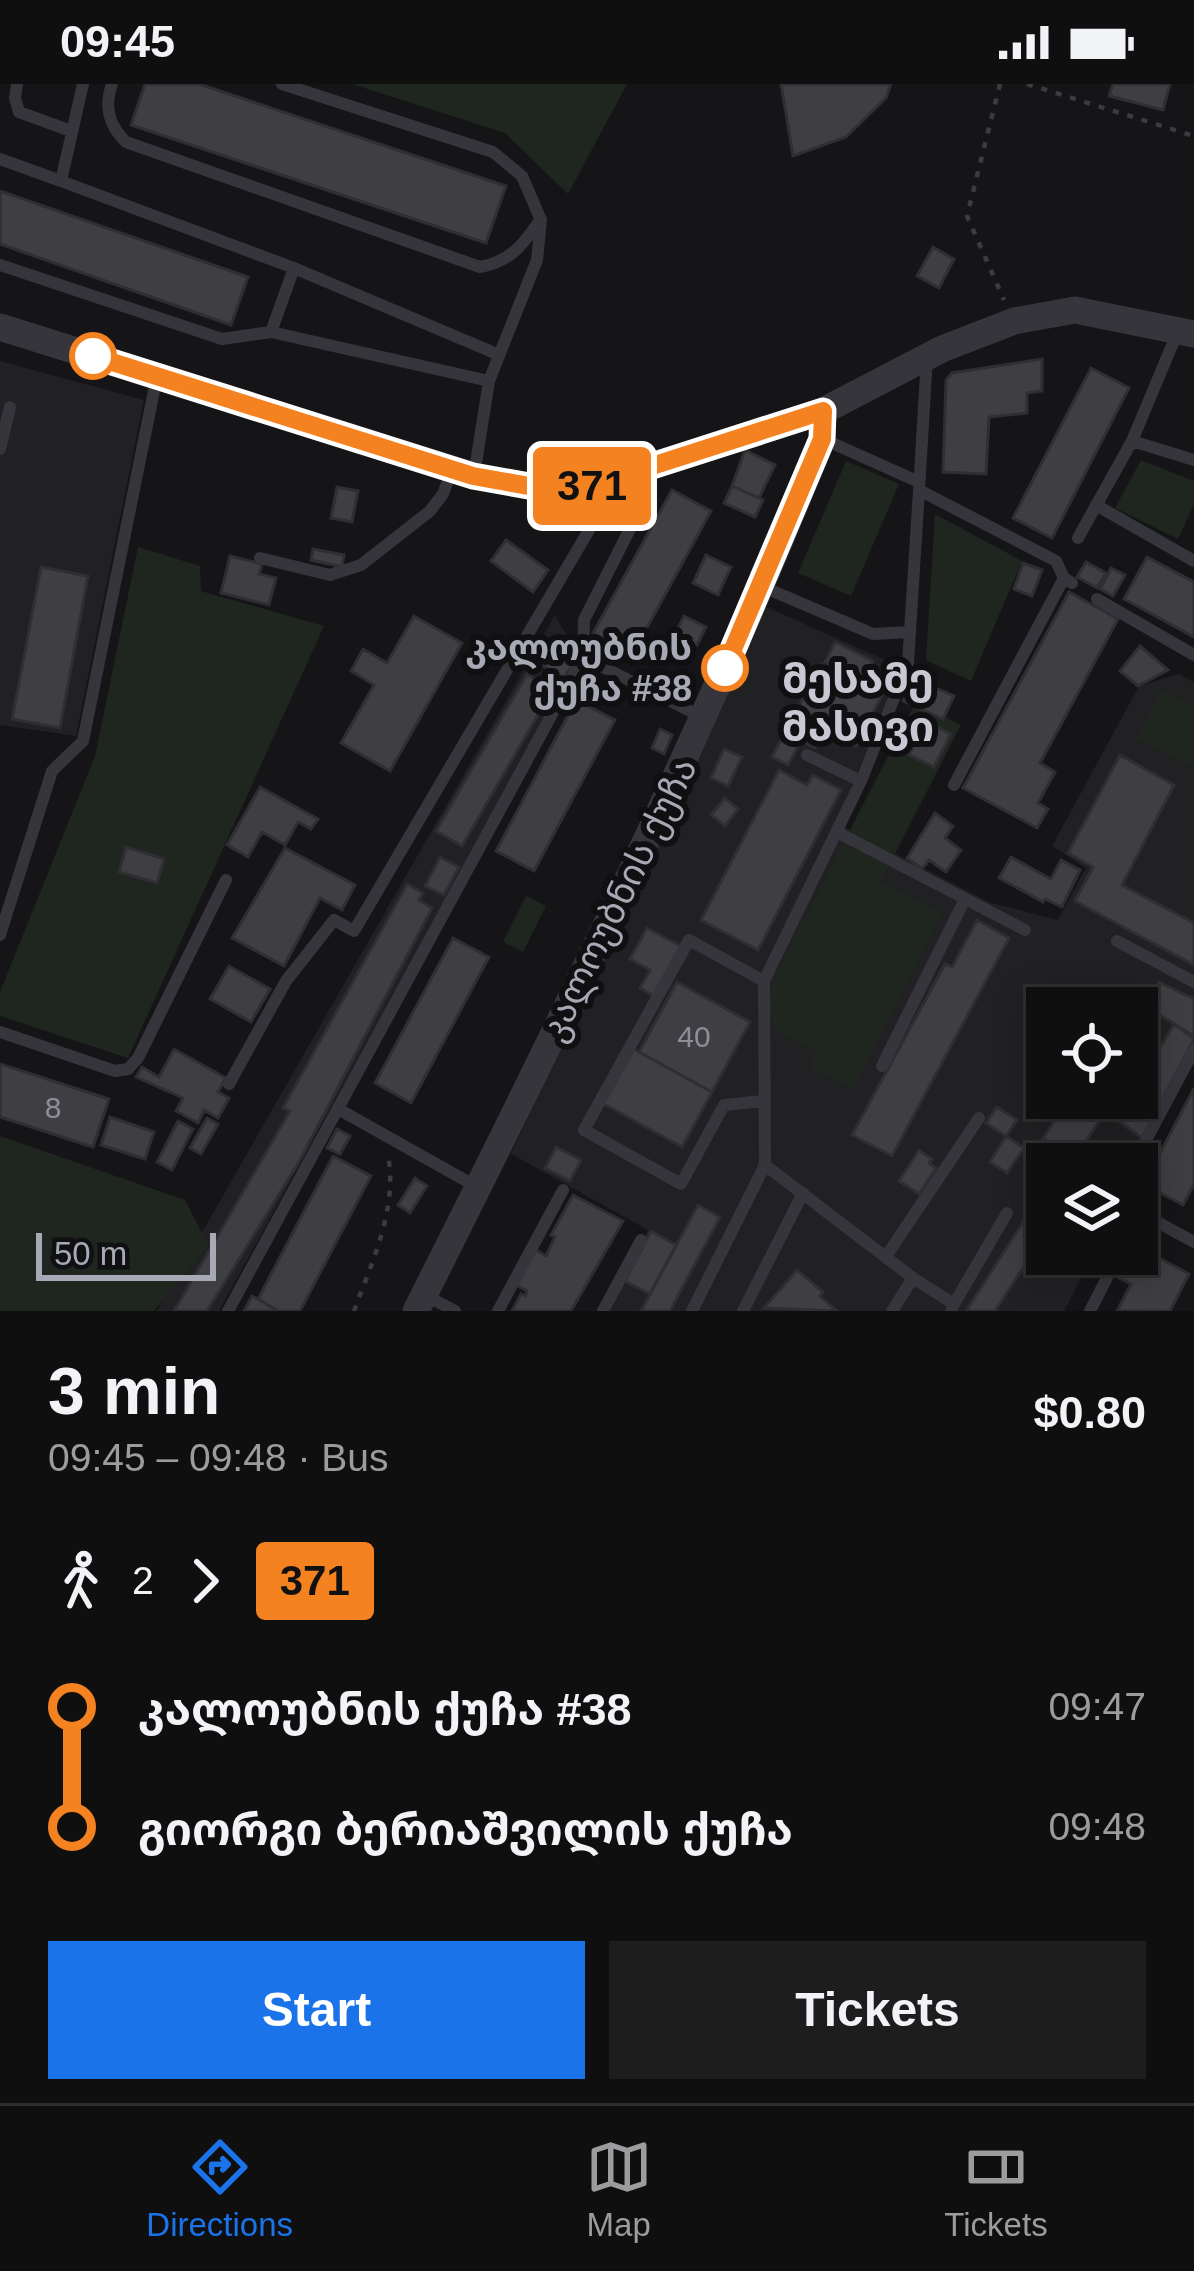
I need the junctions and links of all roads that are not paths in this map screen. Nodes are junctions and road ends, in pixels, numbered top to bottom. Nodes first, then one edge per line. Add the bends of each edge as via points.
1 (17, 84) edge
2 (83, 84) edge
3 (112, 84) edge
4 (281, 84) edge
5 (71, 131) junction
6 (0, 159) edge
7 (61, 181) junction
8 (541, 220) junction
9 (0, 265) edge
10 (294, 268) junction
11 (0, 327) edge
12 (272, 332) junction
13 (1186, 333) edge
14 (497, 354) junction
15 (928, 356) junction
16 (158, 376) junction
17 (489, 381) junction
18 (10, 407) dead end
19 (822, 425) junction
20 (1132, 441) junction
21 (0, 449) edge
22 (1194, 460) edge
23 (642, 470) junction
24 (463, 473) junction
25 (919, 486) junction
26 (568, 493) junction
27 (1096, 505) junction
28 (1078, 538) dead end
29 (260, 558) dead end
30 (1194, 561) edge
31 (760, 586) junction
32 (1097, 599) dead end
33 (910, 632) junction
34 (583, 656) junction
35 (1194, 656) edge
36 (704, 718) junction
37 (806, 755) dead end
38 (861, 781) junction
39 (954, 785) dead end
40 (837, 832) junction
41 (226, 880) dead end
42 (965, 899) junction
43 (1025, 930) dead end
44 (0, 934) edge
45 (1117, 941) dead end
46 (764, 981) junction
47 (1194, 982) edge
48 (0, 1032) edge
49 (1194, 1050) edge
50 (882, 1066) dead end
51 (229, 1084) dead end
52 (763, 1101) junction
53 (340, 1111) junction
54 (980, 1118) dead end
55 (1146, 1140) dead end
56 (765, 1165) junction
57 (479, 1188) junction
58 (563, 1190) dead end
59 (803, 1193) junction
60 (1007, 1213) dead end
61 (1158, 1225) edge
62 (641, 1240) dead end
63 (1194, 1243) edge
64 (887, 1255) junction
65 (1108, 1275) edge
66 (913, 1278) junction
67 (420, 1303) edge
68 (953, 1308) edge
69 (228, 1311) edge
70 (455, 1311) edge
71 (498, 1311) edge
72 (603, 1311) edge
73 (692, 1311) edge
74 (743, 1311) edge
75 (892, 1311) edge
76 (1090, 1311) edge

1 - 5 lane via 20,112
2 - 5 lane
3 - 8 lane via 108,116 126,142 480,267 520,248
4 - 8 lane via 493,152 522,176
5 - 7 lane
6 - 7 lane
7 - 10 lane
8 - 14 lane via 522,307
9 - 12 lane via 222,339
10 - 12 lane
10 - 14 lane
11 - 16 street
12 - 17 lane
13 - 15 street via 1075,310 1014,321
13 - 20 lane
14 - 17 lane
15 - 19 street
15 - 25 lane
16 - 24 street
16 - 44 lane via 83,741 52,771
17 - 24 lane
18 - 21 lane
19 - 23 street
19 - 25 lane
19 - 31 street, კალოუბნის ქუჩა
20 - 22 lane
20 - 27 lane
23 - 26 street
23 - 34 lane via 644,501 584,620
24 - 26 street
24 - 29 lane via 430,511 361,565 330,575
25 - 33 lane
25 - 39 lane via 1056,561 1068,580
26 - 51 lane via 589,530 354,931 334,920 286,981
27 - 28 lane
27 - 30 lane
31 - 33 lane via 873,634
31 - 36 street, კალოუბნის ქუჩა
32 - 35 lane
33 - 38 lane via 908,664
34 - 36 lane
34 - 53 lane
36 - 57 street, კალოუბნის ქუჩა
37 - 38 lane
38 - 40 lane
40 - 42 lane
40 - 46 lane
41 - 48 lane via 128,1070
42 - 43 lane
42 - 50 lane
45 - 47 lane
46 - 52 lane
46 - 52 lane via 689,940 584,1130 681,1184 724,1105
49 - 55 lane
52 - 56 lane
53 - 57 lane
53 - 69 lane
54 - 64 lane
56 - 59 lane
56 - 73 lane
57 - 67 street, კალოუბნის ქუჩა
58 - 71 lane
59 - 64 lane
59 - 74 lane
60 - 68 lane
61 - 63 lane
62 - 72 lane
64 - 66 lane
65 - 76 lane
66 - 68 lane
66 - 75 lane
67 - 70 lane

